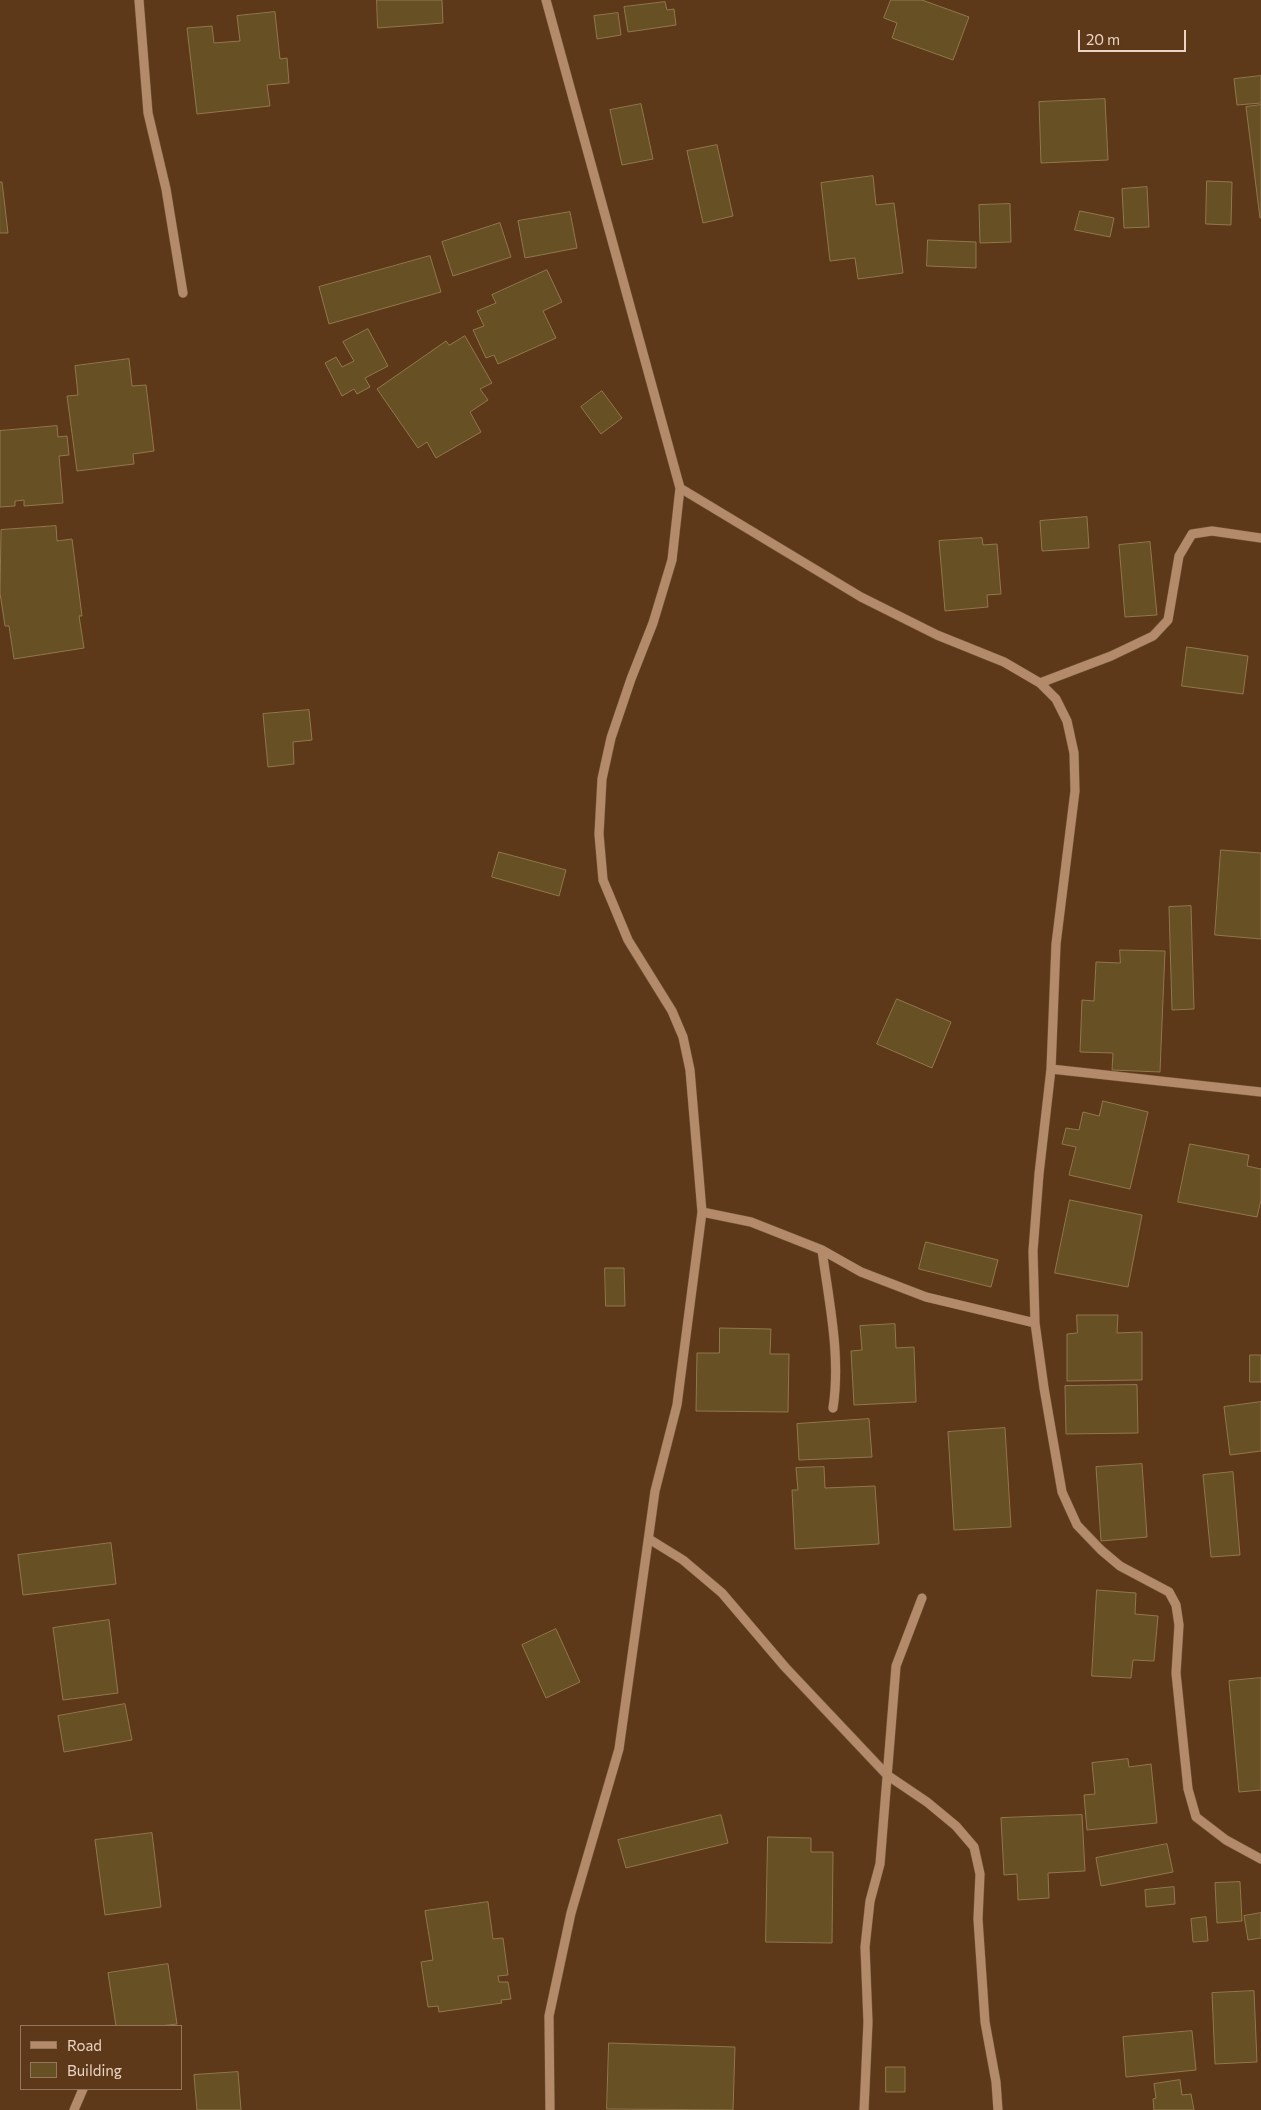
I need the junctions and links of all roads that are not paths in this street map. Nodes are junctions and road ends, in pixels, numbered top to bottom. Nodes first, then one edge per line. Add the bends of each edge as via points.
1 (139, 0) edge
2 (546, 0) edge
3 (183, 293) dead end
4 (680, 488) junction
5 (1261, 538) edge
6 (1040, 683) junction
7 (1050, 1069) junction
8 (1261, 1092) edge
9 (702, 1212) junction
10 (822, 1250) junction
11 (1034, 1323) junction
12 (833, 1408) dead end
13 (649, 1540) junction
14 (922, 1598) dead end
15 (887, 1775) junction
16 (1261, 1859) edge
17 (83, 2090) edge
18 (74, 2110) edge
19 (550, 2110) edge
20 (864, 2110) edge
21 (998, 2110) edge

1 - 3 street via 148,113 166,190
2 - 4 street
4 - 6 street via 861,597 937,635 1004,662
4 - 9 street via 672,560 611,738 602,779 599,834 603,880 628,940 672,1011 683,1037 690,1070
5 - 6 street via 1212,531 1192,534 1179,556 1168,620 1153,636
6 - 7 street via 1056,699 1067,721 1074,753 1075,790 1056,944
7 - 8 street
7 - 11 street via 1033,1252
9 - 10 street via 751,1222
9 - 13 street via 677,1405 655,1491
10 - 11 street via 861,1272 926,1297
10 - 12 street via 836,1347 837,1382
11 - 16 street via 1062,1492 1077,1525 1120,1566 1169,1592 1176,1605 1179,1625 1176,1673 1188,1789 1196,1817 1226,1840
13 - 15 street via 683,1560 722,1593 785,1667
13 - 19 street via 619,1749 571,1913 550,2016
14 - 15 street via 896,1666
15 - 20 street via 880,1864 870,1902 865,1947 868,2022
15 - 21 street via 956,1826 974,1847 980,1874 978,1919 985,2022
17 - 18 street

